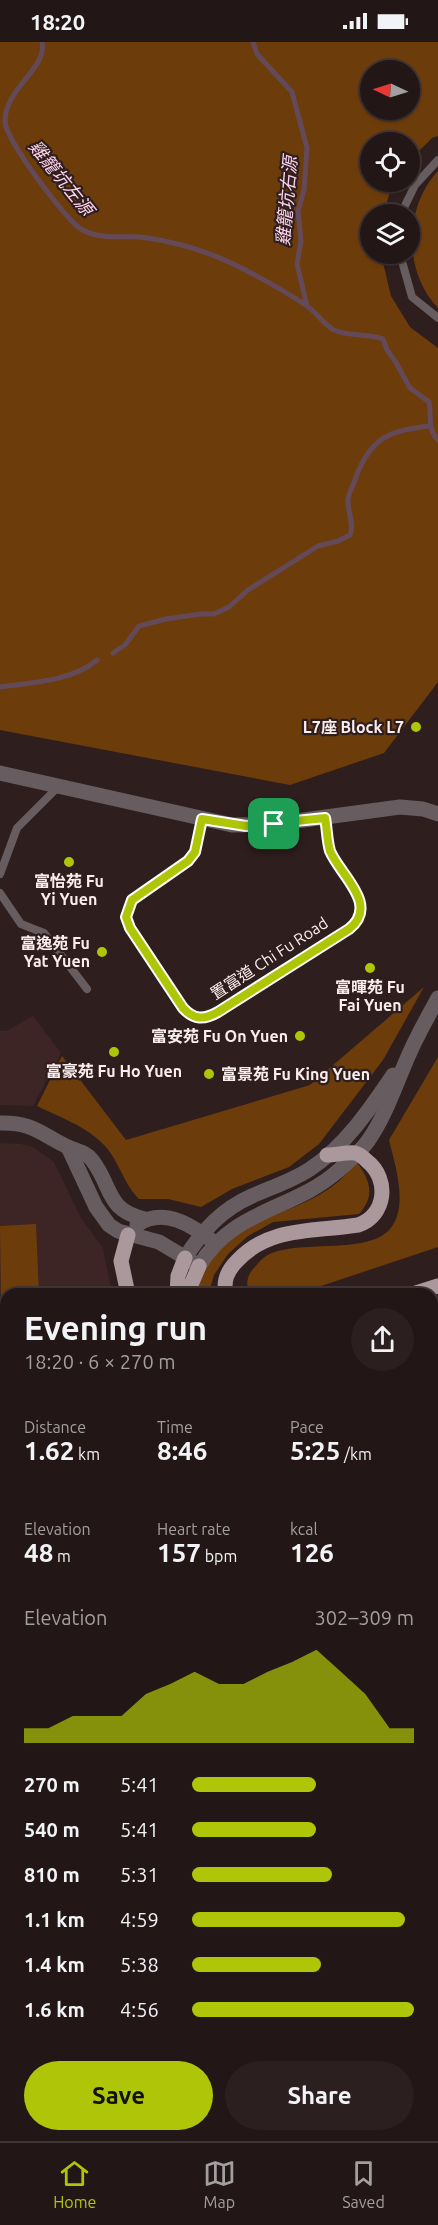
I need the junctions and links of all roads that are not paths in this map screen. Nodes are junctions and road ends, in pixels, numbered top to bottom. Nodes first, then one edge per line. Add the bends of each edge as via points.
1 (438, 160) edge
2 (406, 204) edge
3 (403, 264) edge
4 (438, 318) edge
5 (0, 773) edge
6 (60, 786) junction
7 (438, 814) edge
8 (325, 818) junction
9 (202, 819) junction
10 (0, 874) edge
11 (0, 893) edge
12 (87, 989) dead end
13 (438, 998) edge
14 (411, 1048) junction
15 (0, 1123) edge
16 (68, 1147) junction
17 (357, 1153) junction
18 (327, 1155) junction
19 (145, 1219) junction
20 (202, 1233) junction
21 (128, 1234) junction
22 (215, 1243) junction
23 (192, 1262) junction
24 (127, 1288) edge
25 (177, 1288) edge
26 (188, 1288) edge
27 (225, 1288) edge

1 - 2 lane via 415,185
3 - 4 lane via 412,297
5 - 6 street
6 - 9 street
6 - 10 lane via 17,828
7 - 8 street via 400,807
8 - 9 street via 246,826
8 - 9 lane, 置富道 Chi Fu Road via 330,850 361,902 359,918 349,929 201,1019 183,1008 126,917 132,900 192,856
11 - 12 lane via 21,924 44,933
13 - 14 street
14 - 17 street via 374,1131
14 - 18 street via 363,1118
15 - 16 street via 31,1126
16 - 19 street via 92,1159 120,1209
16 - 21 street via 103,1217 118,1231
17 - 18 main road
17 - 22 street via 321,1184 250,1218
17 - 27 main road via 371,1164 381,1181 382,1200 376,1214 358,1225 292,1232 260,1242 229,1271
18 - 20 street via 296,1178 238,1202
19 - 20 street via 183,1221
19 - 21 street
20 - 22 street
20 - 23 street
21 - 23 street via 159,1242
21 - 24 main road via 121,1261
22 - 23 street
23 - 25 main road via 178,1276
23 - 26 main road

